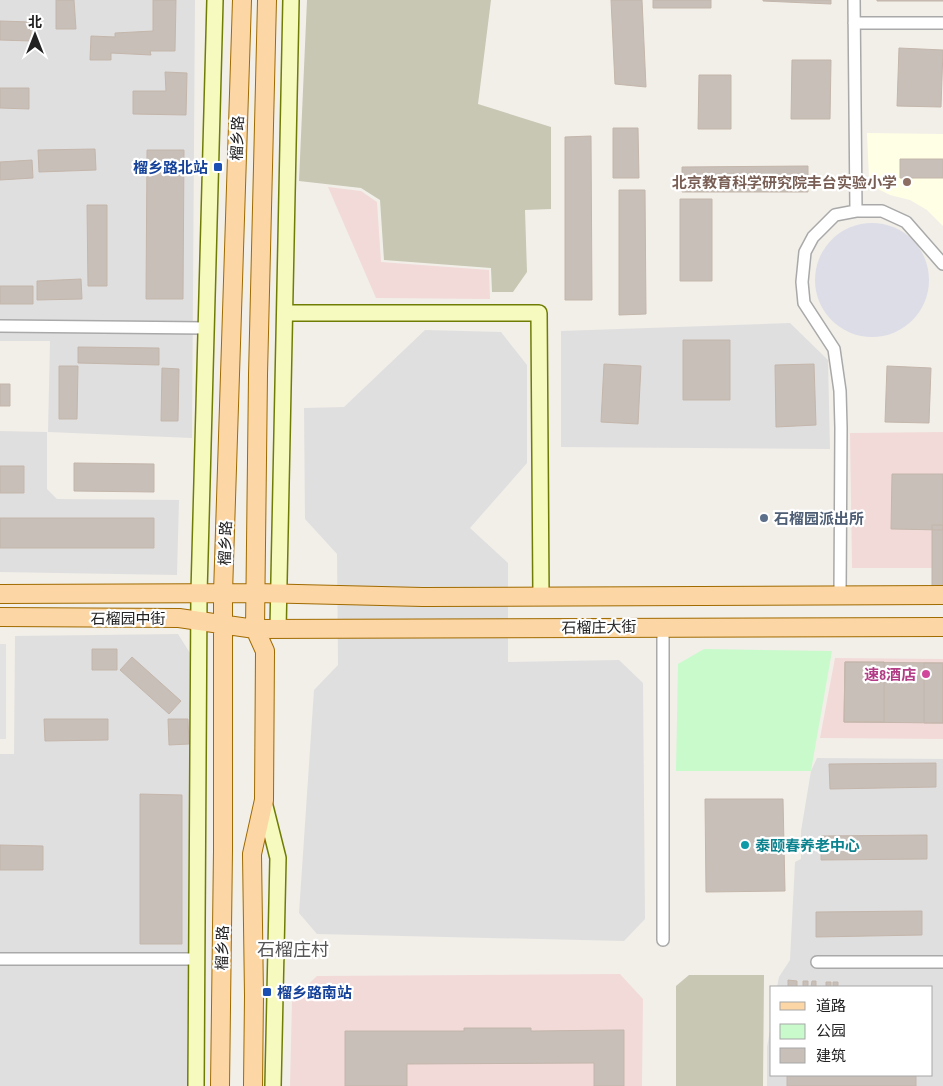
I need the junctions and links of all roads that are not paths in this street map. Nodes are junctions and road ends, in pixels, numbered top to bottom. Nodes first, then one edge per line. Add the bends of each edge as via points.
1 (215, 0) edge
2 (242, 0) edge
3 (267, 0) edge
4 (291, 0) edge
5 (854, 0) edge
6 (854, 23) junction
7 (943, 23) edge
8 (856, 211) junction
9 (943, 264) edge
10 (285, 313) junction
11 (0, 326) edge
12 (206, 328) junction
13 (198, 593) junction
14 (223, 593) junction
15 (256, 593) junction
16 (0, 594) edge
17 (279, 594) junction
18 (840, 595) junction
19 (542, 596) junction
20 (943, 596) edge
21 (0, 617) edge
22 (198, 621) junction
23 (222, 623) junction
24 (663, 626) junction
25 (943, 627) edge
26 (255, 629) junction
27 (278, 629) junction
28 (264, 800) junction
29 (663, 940) dead end
30 (0, 959) edge
31 (197, 959) junction
32 (817, 962) dead end
33 (943, 962) edge
34 (196, 1086) edge
35 (220, 1086) edge
36 (253, 1086) edge
37 (273, 1086) edge

1 - 12 street, 榴乡路
2 - 14 main road, 榴乡路
3 - 15 main road, 榴乡路
4 - 10 street
5 - 6 street
6 - 7 street
6 - 8 street
8 - 9 street via 882,211 906,222
8 - 18 street via 835,215 813,237 805,252 802,282 804,303 834,349 840,391
10 - 17 street
10 - 19 street via 538,313
11 - 12 street
12 - 13 street, 榴乡路
13 - 14 main road, 石榴园中街
13 - 16 main road, 石榴园中街
13 - 22 street, 榴乡路
14 - 15 main road, 石榴园中街
14 - 23 main road, 榴乡路
15 - 17 main road, 石榴庄大街
15 - 26 main road, 榴乡路
17 - 19 main road, 石榴庄大街
17 - 27 street
18 - 19 main road, 石榴庄大街
18 - 20 main road, 石榴庄大街
21 - 22 main road, 石榴园中街 via 179,618
22 - 23 main road, 石榴园中街
22 - 31 street, 榴乡路
23 - 26 main road, 石榴园中街
23 - 35 main road, 榴乡路
24 - 25 main road, 石榴庄大街
24 - 27 main road, 石榴庄大街
24 - 29 street
26 - 27 main road, 石榴庄大街
26 - 28 main road, 榴乡路 via 265,651
28 - 36 main road, 榴乡路 via 252,854
28 - 37 street, 榴乡路 via 278,858
30 - 31 street
31 - 34 street, 榴乡路
32 - 33 street

